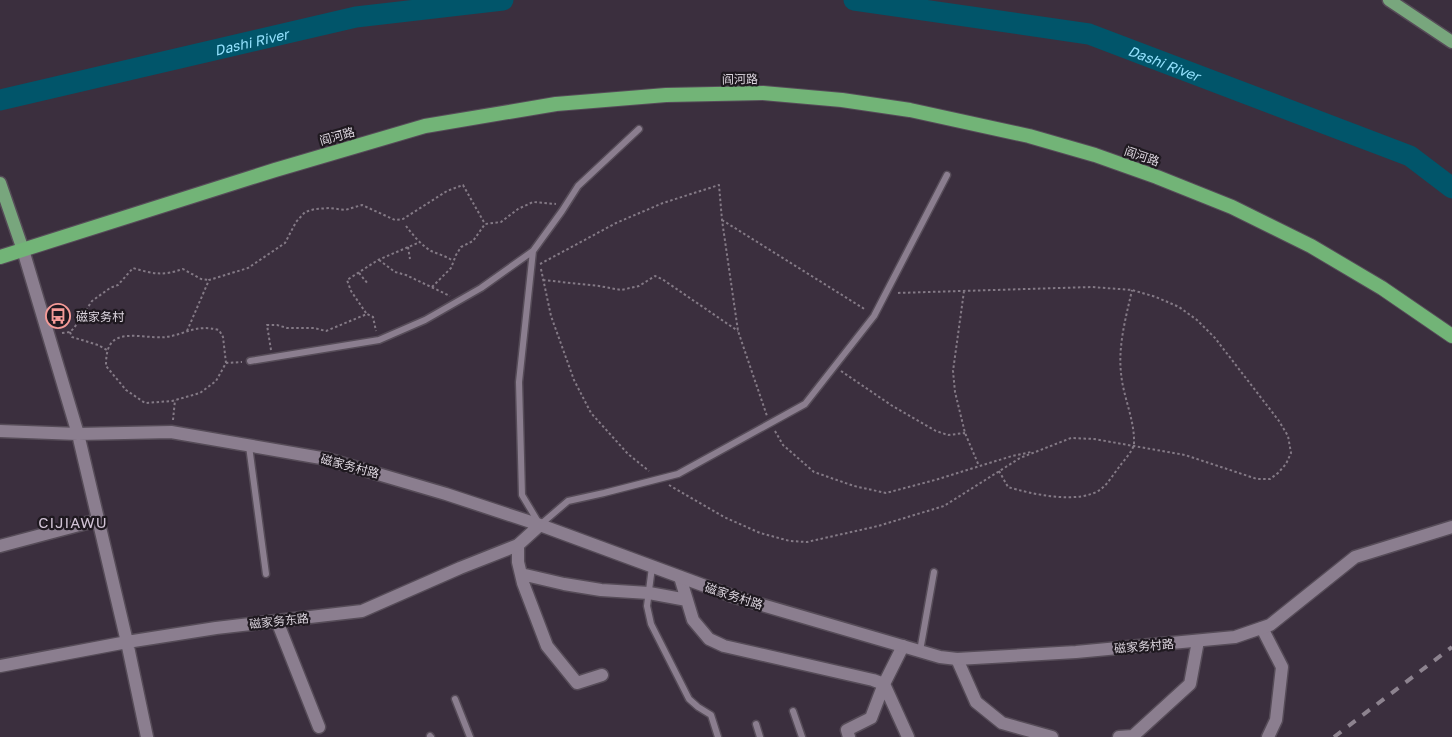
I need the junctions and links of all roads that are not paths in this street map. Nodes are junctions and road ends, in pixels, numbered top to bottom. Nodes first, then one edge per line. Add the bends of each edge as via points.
1 (1389, 0) edge
2 (1452, 42) edge
3 (638, 129) dead end
4 (947, 175) dead end
5 (0, 183) edge
6 (23, 250) junction
7 (533, 251) junction
8 (0, 257) edge
9 (1452, 336) edge
10 (250, 361) road end
11 (0, 432) edge
12 (78, 434) junction
13 (249, 446) junction
14 (98, 520) junction
15 (540, 525) junction
16 (1452, 527) edge
17 (518, 545) junction
18 (0, 546) edge
19 (652, 567) junction
20 (934, 572) dead end
21 (266, 574) dead end
22 (521, 574) junction
23 (680, 577) junction
24 (649, 593) junction
25 (687, 600) junction
26 (277, 621) junction
27 (1262, 628) junction
28 (1198, 641) junction
29 (127, 642) junction
30 (903, 646) junction
31 (920, 651) junction
32 (957, 659) junction
33 (0, 666) edge
34 (602, 675) dead end
35 (884, 684) junction
36 (455, 699) dead end
37 (793, 711) dead end
38 (756, 724) dead end
39 (319, 727) dead end
40 (147, 737) edge
41 (470, 737) edge
42 (718, 737) edge
43 (760, 737) edge
44 (802, 737) edge
45 (849, 737) edge
46 (908, 737) edge
47 (1052, 737) edge
48 (1119, 737) edge
49 (1268, 737) edge

1 - 2 main road
3 - 7 lane via 578,186
4 - 15 lane via 874,316 805,404 678,474 568,501
5 - 6 main road
6 - 8 highway, 阎河路
6 - 9 highway, 阎河路 via 425,126 556,104 666,95 764,93 910,110 1029,136 1095,155 1232,207 1311,246 1382,288
6 - 12 street
7 - 10 lane via 459,301 379,340
7 - 15 lane via 519,382 522,495
11 - 12 street, 磁家务村路
12 - 13 street, 磁家务村路 via 172,432
12 - 14 street
13 - 15 street, 磁家务村路 via 327,459
13 - 21 lane
14 - 18 street
14 - 29 street
15 - 17 street, 磁家务东路
15 - 19 street, 磁家务村路
16 - 27 street, 磁家务村路 via 1355,558
17 - 22 street
17 - 26 street, 磁家务东路 via 362,611
19 - 23 street, 磁家务村路
19 - 24 lane
20 - 31 lane
22 - 24 street via 601,590
22 - 34 street via 547,646 577,683
23 - 25 street
23 - 30 street, 磁家务村路 via 735,597
24 - 25 street
24 - 42 lane via 651,624 689,699 711,715
25 - 35 street via 693,620 709,639 724,646
26 - 29 street, 磁家务东路
26 - 39 street
27 - 28 street, 磁家务村路 via 1235,637
27 - 49 street via 1282,667 1276,720
28 - 32 street, 磁家务村路
28 - 48 street via 1190,684 1133,736
29 - 33 street, 磁家务东路
29 - 40 street
30 - 31 street, 磁家务村路
30 - 35 street
31 - 32 street, 磁家务村路
32 - 47 street via 976,702 1002,723
35 - 45 street via 870,718 847,730
35 - 46 street
36 - 41 lane
37 - 44 lane
38 - 43 lane

